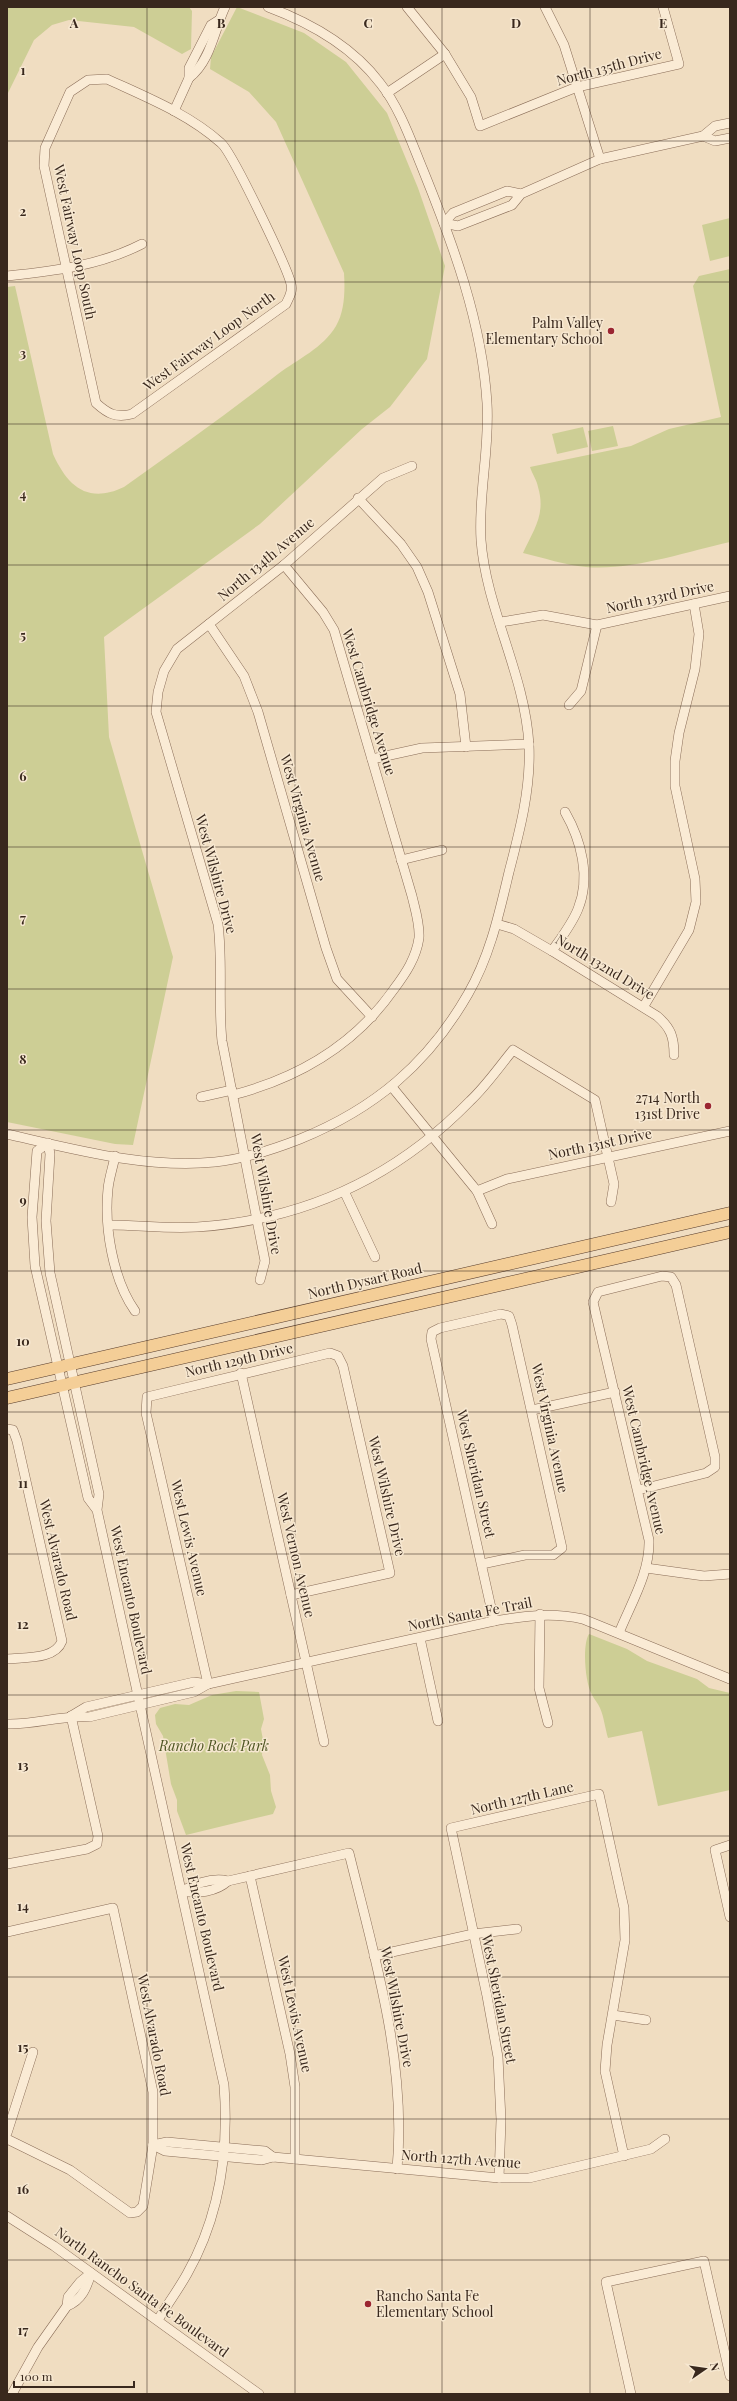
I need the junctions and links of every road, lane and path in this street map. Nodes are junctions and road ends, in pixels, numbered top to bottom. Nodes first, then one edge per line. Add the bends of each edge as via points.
1 (225, 7) edge
2 (268, 7) edge
3 (407, 7) edge
4 (545, 7) edge
5 (662, 7) edge
6 (445, 54) junction
7 (577, 87) junction
8 (387, 93) junction
9 (162, 105) joint
10 (174, 112) junction
11 (730, 123) edge
12 (703, 136) junction
13 (730, 138) edge
14 (600, 159) junction
15 (522, 194) junction
16 (444, 223) junction
17 (142, 244) dead end
18 (66, 270) junction
19 (7, 276) edge
20 (120, 417) joint
21 (412, 466) dead end
22 (358, 498) junction
23 (284, 565) junction
24 (730, 596) edge
25 (694, 604) junction
26 (501, 622) junction
27 (209, 624) junction
28 (597, 625) junction
29 (158, 692) joint
30 (569, 705) dead end
31 (529, 744) junction
32 (466, 747) junction
33 (372, 759) junction
34 (565, 812) dead end
35 (442, 850) dead end
36 (401, 860) junction
37 (497, 924) junction
38 (552, 952) junction
39 (644, 1006) junction
40 (372, 1017) junction
41 (674, 1055) dead end
42 (392, 1087) junction
43 (232, 1093) junction
44 (201, 1097) dead end
45 (730, 1131) edge
46 (7, 1134) edge
47 (434, 1135) junction
48 (48, 1143) junction
49 (115, 1156) junction
50 (608, 1156) junction
51 (245, 1157) junction
52 (477, 1191) junction
53 (345, 1192) junction
54 (611, 1202) dead end
55 (730, 1213) edge
56 (257, 1219) junction
57 (492, 1224) dead end
58 (109, 1225) junction
59 (730, 1232) edge
60 (375, 1257) dead end
61 (260, 1280) dead end
62 (135, 1311) dead end
63 (509, 1316) joint
64 (338, 1356) joint
65 (70, 1365) junction
66 (57, 1368) junction
67 (241, 1373) junction
68 (7, 1380) edge
69 (67, 1384) junction
70 (615, 1392) junction
71 (146, 1397) joint
72 (7, 1398) edge
73 (532, 1410) junction
74 (10, 1430) edge
75 (638, 1490) junction
76 (482, 1564) junction
77 (646, 1568) junction
78 (730, 1574) edge
79 (291, 1595) junction
80 (540, 1614) junction
81 (494, 1621) junction
82 (619, 1633) junction
83 (420, 1638) junction
84 (7, 1659) edge
85 (306, 1663) junction
86 (730, 1679) edge
87 (208, 1684) junction
88 (138, 1695) junction
89 (140, 1705) junction
90 (71, 1716) junction
91 (438, 1722) dead end
92 (548, 1723) dead end
93 (7, 1724) edge
94 (324, 1742) dead end
95 (451, 1828) joint
96 (730, 1845) edge
97 (7, 1864) edge
98 (250, 1876) junction
99 (182, 1892) junction
100 (730, 1917) edge
101 (517, 1929) dead end
102 (7, 1932) edge
103 (473, 1934) junction
104 (374, 1956) junction
105 (613, 2015) junction
106 (646, 2020) dead end
107 (33, 2052) dead end
108 (7, 2133) edge
109 (7, 2139) edge
110 (665, 2139) dead end
111 (153, 2145) junction
112 (225, 2152) junction
113 (624, 2156) junction
114 (295, 2159) junction
115 (397, 2168) junction
116 (499, 2178) junction
117 (7, 2216) edge
118 (91, 2273) junction
119 (158, 2320) junction
120 (730, 2376) edge
121 (12, 2394) edge
122 (259, 2394) edge
123 (631, 2394) edge

1 - 10 street via 219,20 211,25 204,50 189,68 189,78
2 - 8 street via 297,18 326,35 357,58
3 - 6 street
4 - 7 street via 564,45
5 - 7 street, North 135th Drive via 679,64
6 - 7 street, North 135th Drive via 471,97 480,126
6 - 8 street
7 - 14 street
8 - 16 street via 405,126
9 - 10 street, West Fairway Loop North
9 - 18 street, West Fairway Loop South via 107,79 88,80 70,92 45,148 44,166
10 - 20 street, West Fairway Loop North via 213,136 230,154 291,284 291,294 286,304 228,346 132,414
11 - 12 street via 715,126
12 - 13 street via 715,141
12 - 14 street
14 - 15 street
15 - 16 street via 512,205 458,226
15 - 16 street via 507,191 452,213
16 - 26 street via 466,290 484,365 488,423 481,542
17 - 18 street via 121,255
18 - 19 street
18 - 20 street, West Fairway Loop South via 96,402 108,413
21 - 22 street, North 134th Avenue via 383,478
22 - 23 street, North 134th Avenue
22 - 32 street via 401,544 417,567 428,592 460,694
23 - 27 street, North 134th Avenue
23 - 33 street, West Cambridge Avenue via 323,612 334,630
24 - 25 street, North 133rd Drive
25 - 28 street, North 133rd Drive
25 - 39 street via 699,634 695,669 675,761 675,786 695,879 696,902 688,930
26 - 28 street, North 133rd Drive via 543,615
26 - 31 street via 519,684
27 - 29 street, North 134th Avenue via 177,649 170,658
27 - 40 street, West Virginia Avenue via 244,676 258,712 337,979
28 - 30 street via 581,691
29 - 43 street, West Wilshire Drive via 156,712 218,924 222,954 220,1021
31 - 32 street
31 - 37 street via 528,788
32 - 33 street via 408,750
33 - 36 street, West Cambridge Avenue
34 - 38 street via 576,830 581,852 583,892 573,920
35 - 36 street
36 - 40 street, West Cambridge Avenue via 418,918 419,936 408,971
37 - 38 street, North 132nd Drive via 514,929
37 - 42 street via 477,975 458,1010 416,1065
38 - 39 street, North 132nd Drive
39 - 41 street, North 132nd Drive via 670,1029 674,1036
40 - 43 street, West Cambridge Avenue via 351,1037 311,1065 282,1079
42 - 47 street
42 - 51 street via 333,1126 267,1152
43 - 44 street, West Cambridge Avenue
43 - 51 street, West Wilshire Drive
45 - 50 street, North 131st Drive
46 - 48 street
47 - 50 street via 471,1101 513,1050 595,1100
47 - 52 street
47 - 53 street via 401,1160
48 - 49 street
48 - 65 street, West Encanto Boulevard via 50,1154 46,1243 52,1287
48 - 66 street, West Encanto Boulevard via 37,1151 32,1234 40,1295
49 - 51 street via 183,1163
49 - 58 street via 108,1188
50 - 52 street, North 131st Drive via 507,1179
50 - 54 street via 614,1184
51 - 56 street, West Wilshire Drive
52 - 57 street
53 - 56 street via 312,1206
53 - 60 street
55 - 65 main road, North Dysart Road
56 - 58 street via 195,1228
56 - 61 street, West Wilshire Drive via 265,1262
58 - 62 street via 117,1275 126,1298
59 - 69 main road
63 - 73 street, West Virginia Avenue
63 - 76 street, West Sheridan Street via 501,1314 440,1328 432,1332 431,1339
64 - 67 street, North 129th Drive via 330,1353
64 - 79 street, West Wilshire Drive via 343,1366 390,1573
65 - 66 main road, North Dysart Road
65 - 69 street, West Encanto Boulevard
66 - 68 main road, North Dysart Road
66 - 69 street, West Encanto Boulevard
67 - 71 street, North 129th Drive
67 - 79 street, West Vernon Avenue
69 - 72 main road
69 - 88 street, West Encanto Boulevard via 88,1498 97,1510
70 - 73 street
70 - 75 street, West Cambridge Avenue
70 - 75 street, West Cambridge Avenue via 593,1302 598,1292 662,1276 671,1277 676,1285 715,1466 706,1473
71 - 87 street, West Lewis Avenue via 146,1413
73 - 76 street, West Virginia Avenue via 562,1548 553,1555 525,1555
74 - 84 street, West Alvarado Road via 17,1441 62,1641 59,1649 51,1654
75 - 77 street, West Cambridge Avenue via 649,1540
76 - 81 street, West Sheridan Street
77 - 78 street via 704,1576
77 - 82 street, West Cambridge Avenue
79 - 85 street, West Vernon Avenue
80 - 81 street, North Santa Fe Trail
80 - 82 street, North Santa Fe Trail via 561,1614 583,1619
80 - 92 street via 539,1688
81 - 83 street, North Santa Fe Trail
82 - 86 street, North Santa Fe Trail
83 - 85 street, North Santa Fe Trail
83 - 91 street
85 - 87 street, North Santa Fe Trail
85 - 94 street, West Vernon Avenue
87 - 88 street, North Santa Fe Trail via 194,1682
87 - 89 street, North Santa Fe Trail via 194,1692
88 - 89 street, West Encanto Boulevard
88 - 90 street, North Santa Fe Trail via 86,1707
89 - 90 street, North Santa Fe Trail via 89,1717
89 - 99 street, West Encanto Boulevard
90 - 93 street, North Santa Fe Trail via 42,1722
90 - 97 street via 98,1836 97,1844
95 - 103 street, West Sheridan Street
95 - 105 street, North 127th Lane via 599,1794 624,1908 625,1940
96 - 100 street via 715,1850
98 - 99 street via 228,1881 220,1879 192,1886
98 - 104 street, West Wilshire Drive via 349,1853
98 - 114 street, West Lewis Avenue via 291,2060 297,2118
99 - 112 street, West Encanto Boulevard via 220,2062 226,2107
101 - 103 street
102 - 111 street, West Alvarado Road via 113,1908 151,2078 154,2108
103 - 104 street
103 - 116 street, West Sheridan Street via 498,2057 501,2120
104 - 115 street, West Wilshire Drive via 390,2033 396,2081 399,2146
105 - 106 street
105 - 113 street via 605,2071
107 - 108 street
109 - 111 street, West Alvarado Road via 70,2170 130,2213 137,2212 143,2206
110 - 113 street, North 127th Avenue via 651,2149
111 - 112 street, North 127th Avenue via 165,2151
112 - 114 street, North 127th Avenue via 265,2151 273,2157
112 - 119 street, West Encanto Boulevard via 213,2210 200,2247 187,2274
113 - 116 street, North 127th Avenue via 529,2178
114 - 115 street, North 127th Avenue
115 - 116 street, North 127th Avenue
117 - 118 street, North Rancho Santa Fe Boulevard
118 - 119 street, North Rancho Santa Fe Boulevard
118 - 121 street via 87,2287 76,2303 67,2306 38,2347
119 - 122 street, North Rancho Santa Fe Boulevard
120 - 123 street via 704,2261 606,2282

